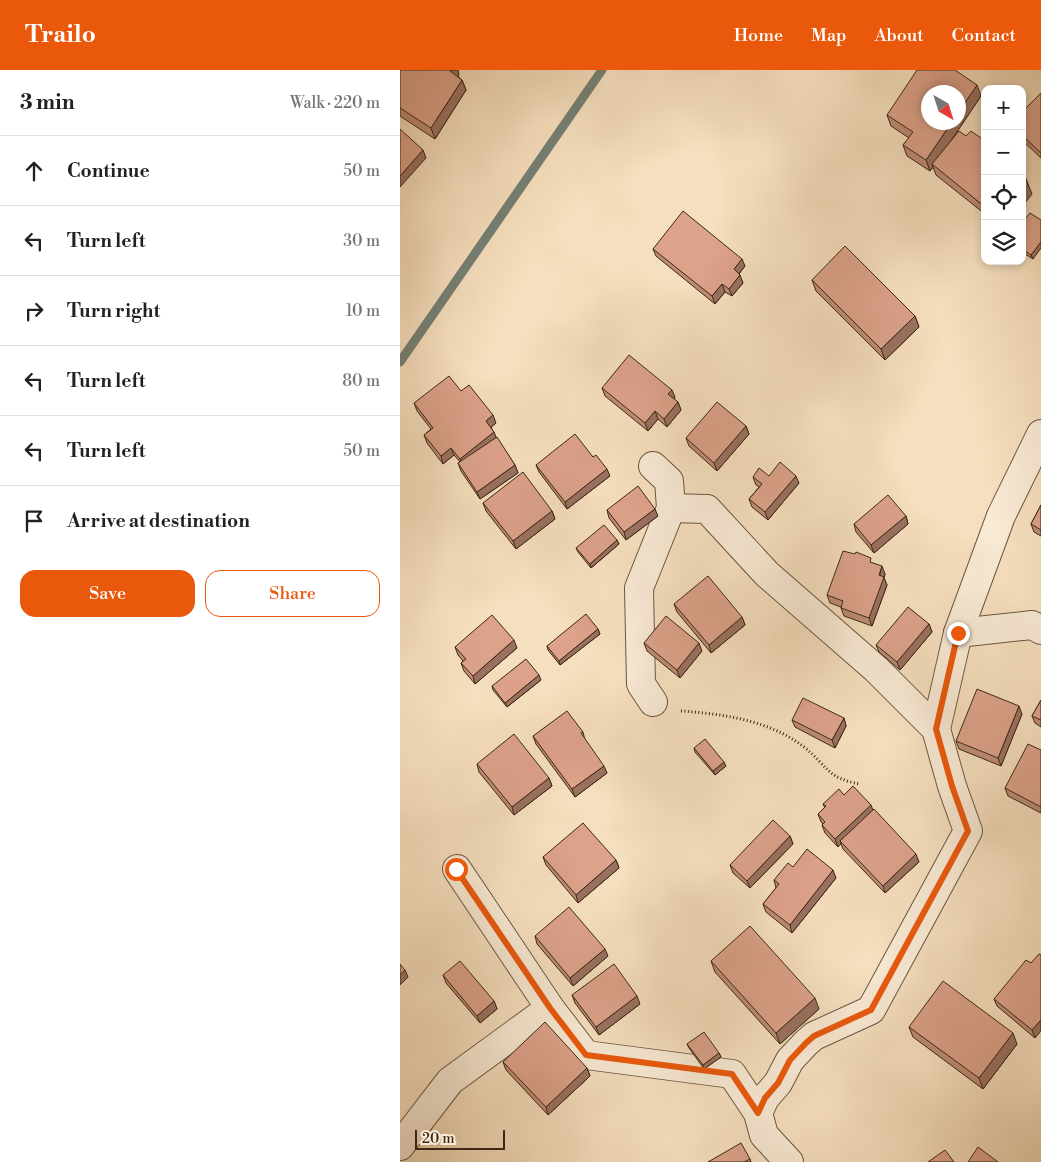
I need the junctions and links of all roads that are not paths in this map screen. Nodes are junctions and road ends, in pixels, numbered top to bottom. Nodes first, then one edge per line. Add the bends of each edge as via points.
1 (1041, 434) edge
2 (653, 466) dead end
3 (671, 508) junction
4 (1041, 630) edge
5 (958, 633) junction
6 (653, 702) road end
7 (936, 729) junction
8 (456, 869) dead end
9 (550, 1008) junction
10 (758, 1113) junction
11 (400, 1146) edge
12 (789, 1162) edge

1 - 5 street via 1001,516
2 - 3 street via 669,480
3 - 6 street via 639,588 641,684
3 - 7 street via 707,509 767,574 876,669
4 - 5 street via 1032,625
5 - 7 street
7 - 10 street via 968,831 871,1010 814,1036 806,1043 790,1060
8 - 9 street
9 - 10 street via 586,1055 732,1074
9 - 11 street via 450,1081
10 - 12 street via 764,1135

